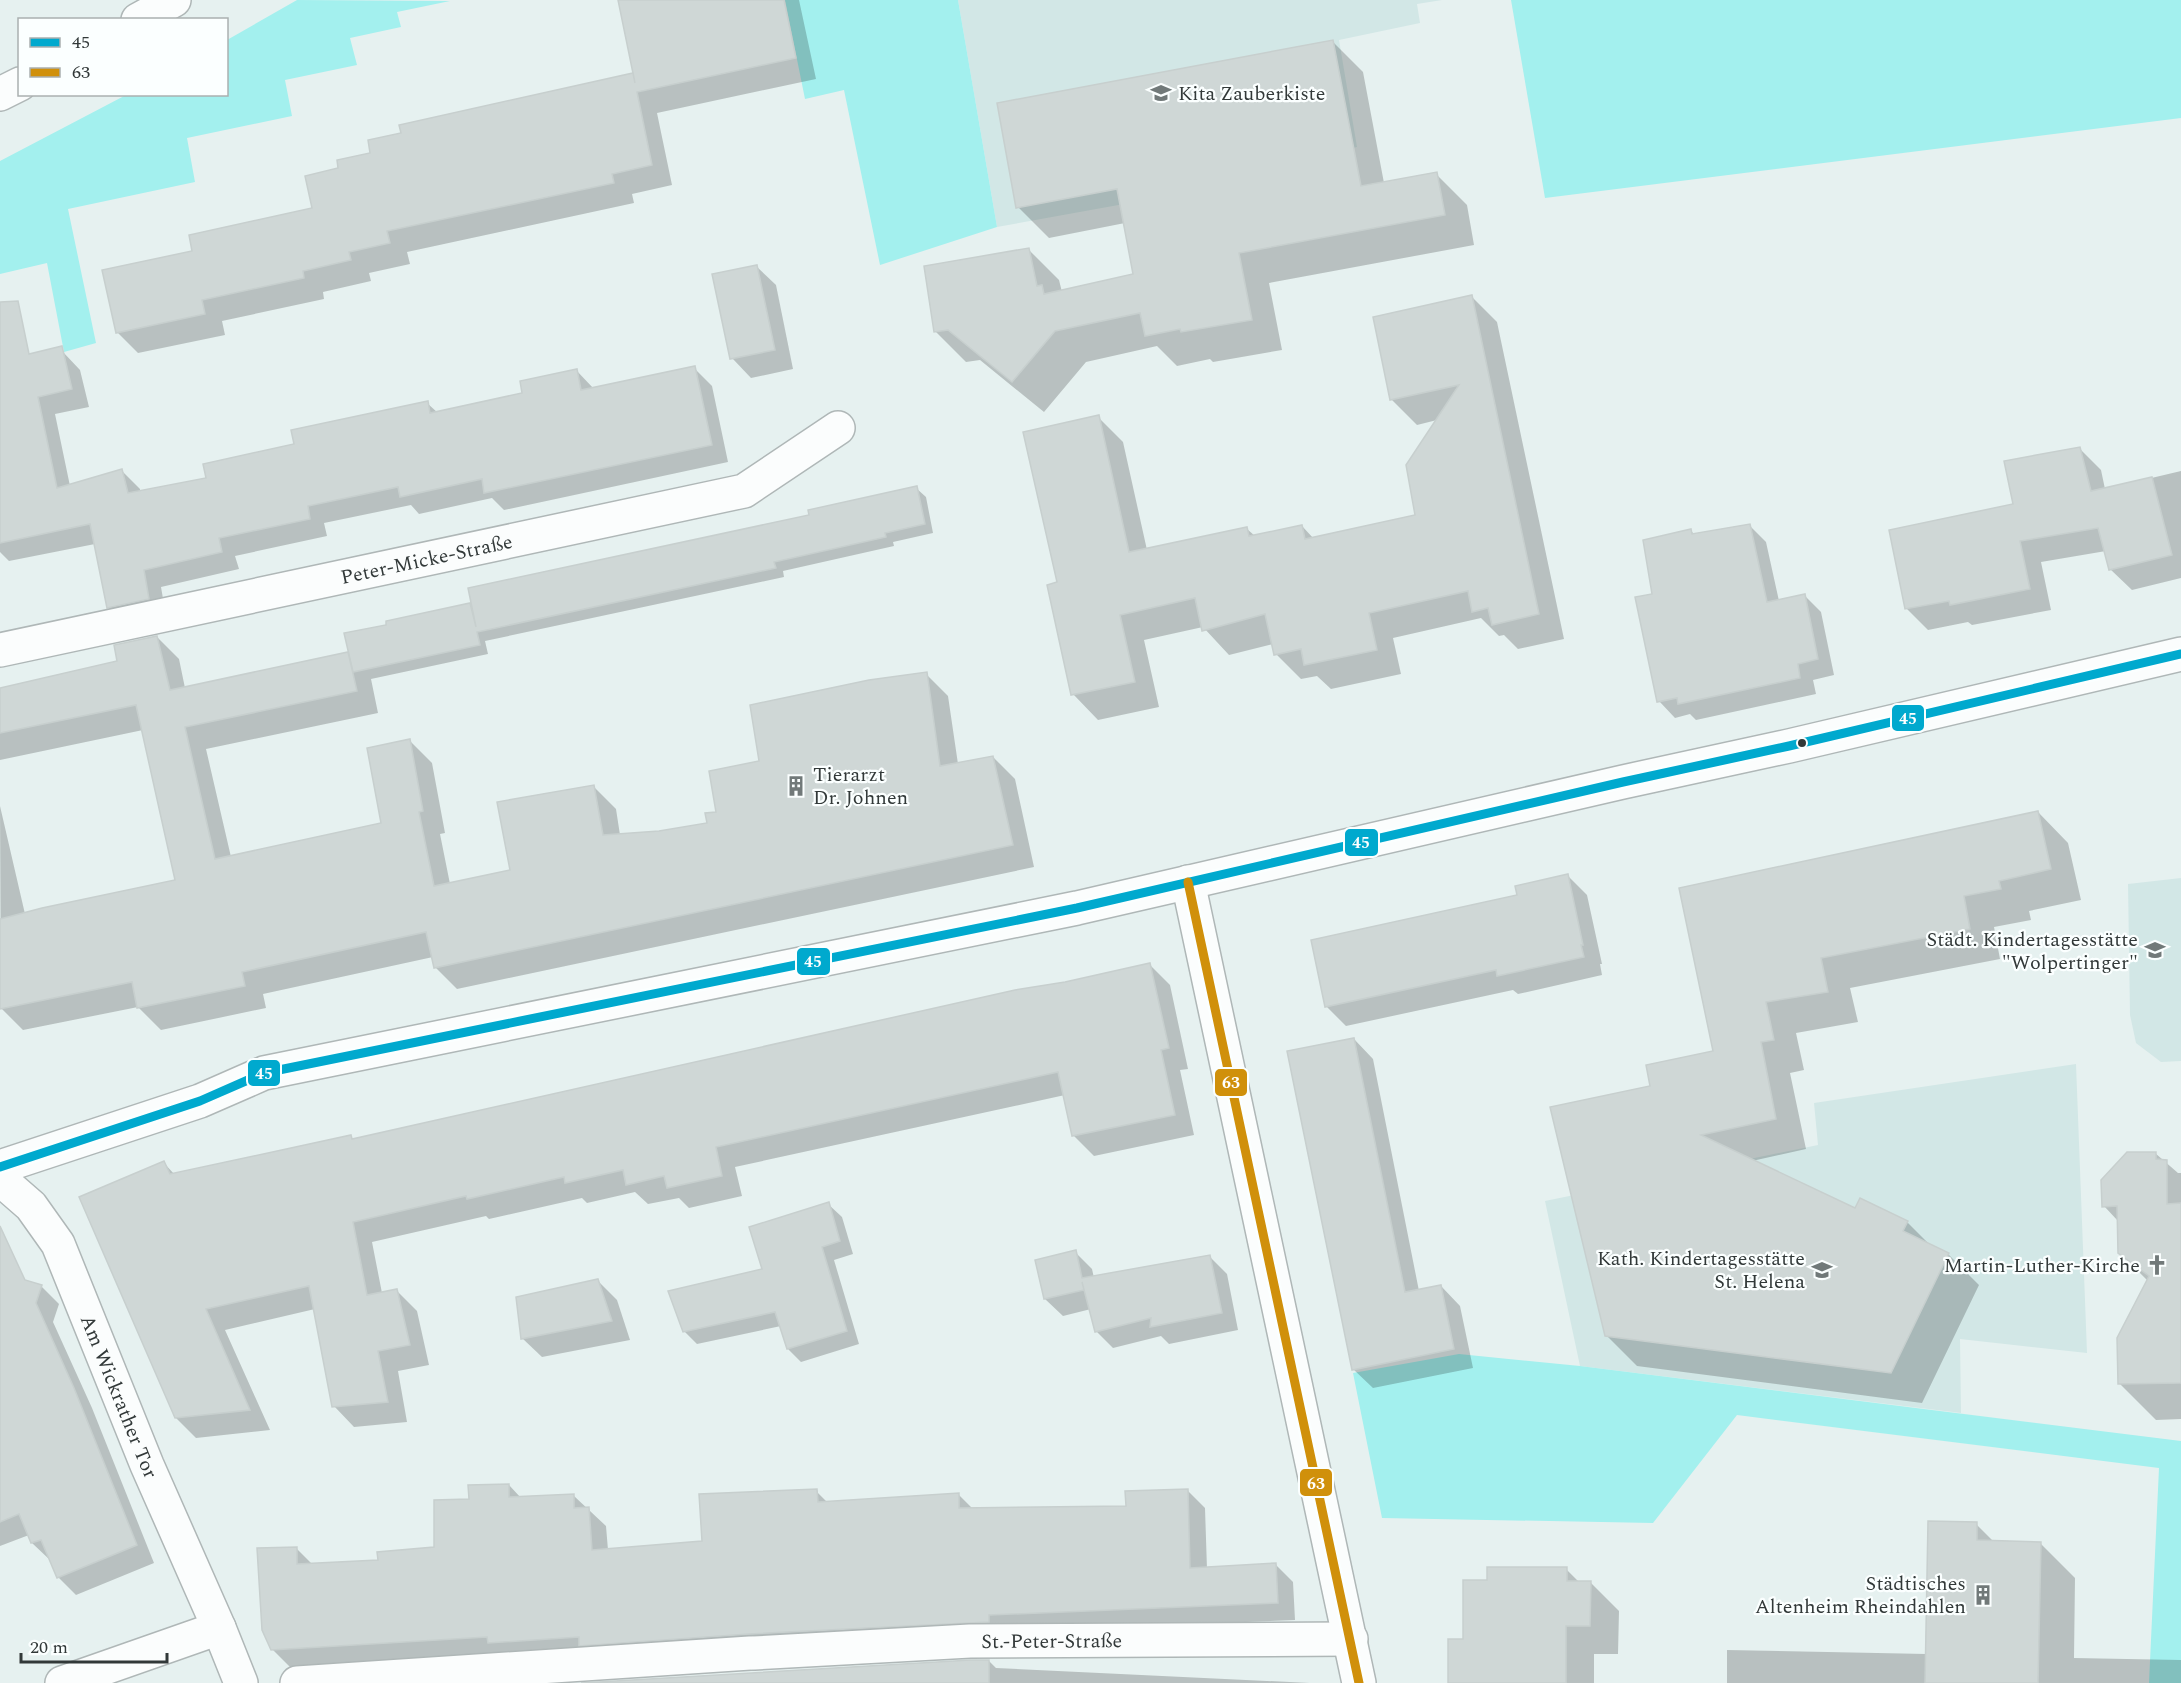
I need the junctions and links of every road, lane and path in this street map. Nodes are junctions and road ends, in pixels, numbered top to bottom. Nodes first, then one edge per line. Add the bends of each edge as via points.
1 (174, 0) edge
2 (142, 18) edge
3 (18, 85) edge
4 (0, 94) edge
5 (838, 428) dead end
6 (0, 650) edge
7 (2181, 654) edge
8 (1188, 882) junction
9 (0, 1167) edge
10 (0, 1179) edge
11 (219, 1628) junction
12 (1351, 1639) junction
13 (62, 1683) edge
14 (241, 1683) edge
15 (297, 1683) edge
16 (1359, 1683) edge

1 - 2 street
3 - 4 street
5 - 6 street, Peter-Micke-Straße via 744,491
7 - 8 street
8 - 9 street via 264,1073 200,1101
8 - 12 street
10 - 11 street, Am Wickrather Tor via 31,1206 58,1244 147,1465
11 - 13 street
11 - 14 street, Am Wickrather Tor
12 - 15 street, St.-Peter-Straße via 970,1641
12 - 16 street

